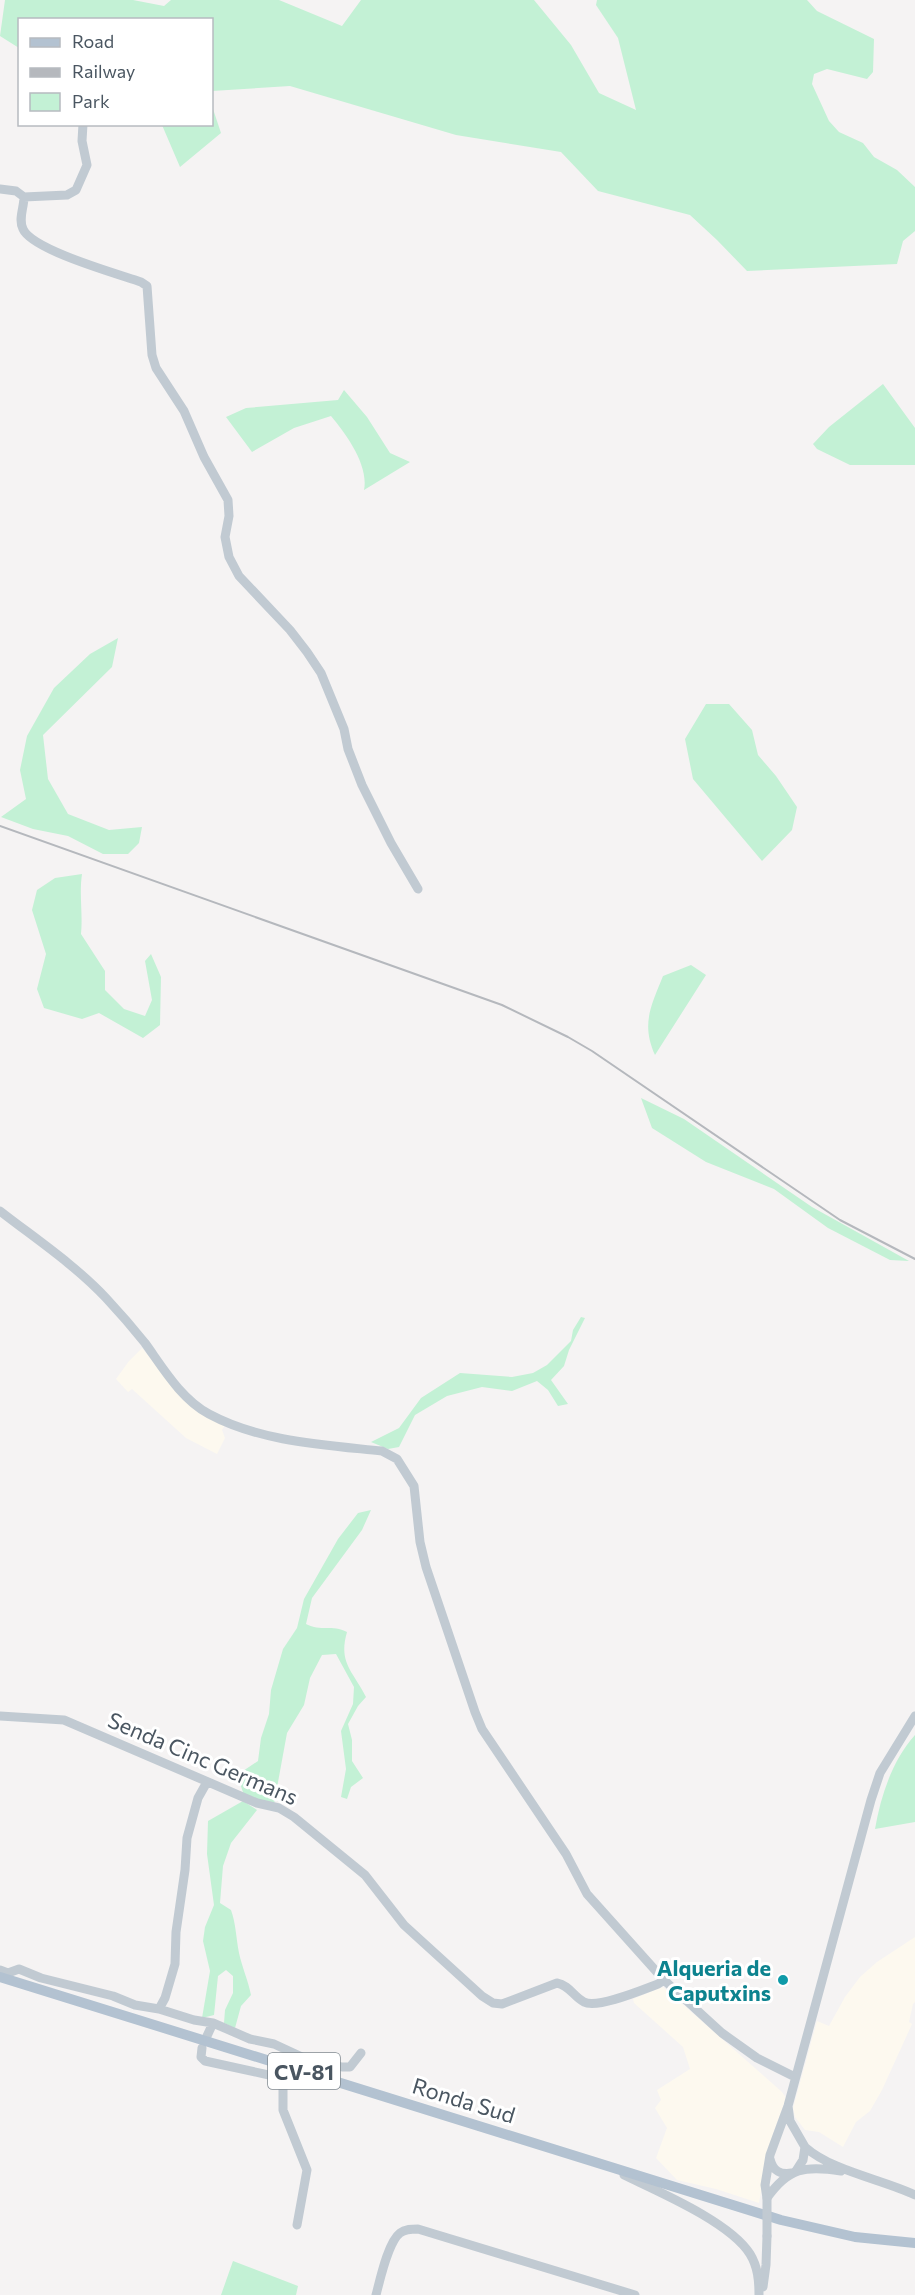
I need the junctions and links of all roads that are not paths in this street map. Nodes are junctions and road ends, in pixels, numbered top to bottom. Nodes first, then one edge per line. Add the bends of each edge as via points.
1 (83, 126) edge
2 (0, 189) edge
3 (24, 197) junction
4 (418, 889) dead end
5 (0, 1211) edge
6 (0, 1716) edge
7 (915, 1716) edge
8 (207, 1782) junction
9 (1, 1976) edge
10 (664, 1980) junction
11 (159, 2009) junction
12 (213, 2023) junction
13 (207, 2036) dead end
14 (202, 2048) dead end
15 (361, 2053) dead end
16 (795, 2077) junction
17 (788, 2106) junction
18 (795, 2132) junction
19 (777, 2135) junction
20 (805, 2147) junction
21 (770, 2159) junction
22 (604, 2164) junction
23 (849, 2171) junction
24 (794, 2172) junction
25 (891, 2185) junction
26 (915, 2190) edge
27 (915, 2195) edge
28 (766, 2198) junction
29 (297, 2225) dead end
30 (912, 2241) edge
31 (376, 2295) edge
32 (635, 2295) edge
33 (760, 2295) edge

1 - 3 street via 87,165 76,189 67,195
2 - 3 street via 16,191
3 - 4 street via 20,218 24,231 35,241 147,286 156,368 184,411 228,500 225,537 229,557 239,576 290,630 321,674 362,785
5 - 10 street via 105,1296 186,1397 202,1409 236,1426 282,1438 382,1451 397,1459 414,1486 426,1567 482,1729 566,1854 587,1894
6 - 8 street, Senda Cinc Germans via 64,1720
7 - 16 street via 885,1765 871,1800
8 - 10 street, Senda Cinc Germans via 294,1817 365,1875 408,1929 493,2003 502,2004 557,1983 584,2002 596,2005
8 - 11 street via 198,1798 187,1838 175,1964
9 - 11 street via 19,1969
9 - 22 main road, Ronda Sud / CV-81
10 - 16 street via 722,2033 757,2058
11 - 12 street
12 - 13 street
12 - 15 street via 302,2057 342,2067 350,2067
14 - 29 street via 205,2061 283,2081 283,2110 307,2170
16 - 17 street
17 - 18 street
17 - 19 street
18 - 19 street
18 - 20 street
19 - 21 street
20 - 23 street
20 - 24 street via 803,2160
21 - 24 street via 778,2172
21 - 28 street
22 - 30 main road, Ronda Sud / CV-81 via 781,2220 855,2237
22 - 33 street via 678,2202 740,2242 756,2266
23 - 24 street
23 - 25 street
24 - 28 street
25 - 26 street
25 - 27 street
28 - 33 street, bridge via 766,2265
31 - 32 street via 394,2241 411,2229

